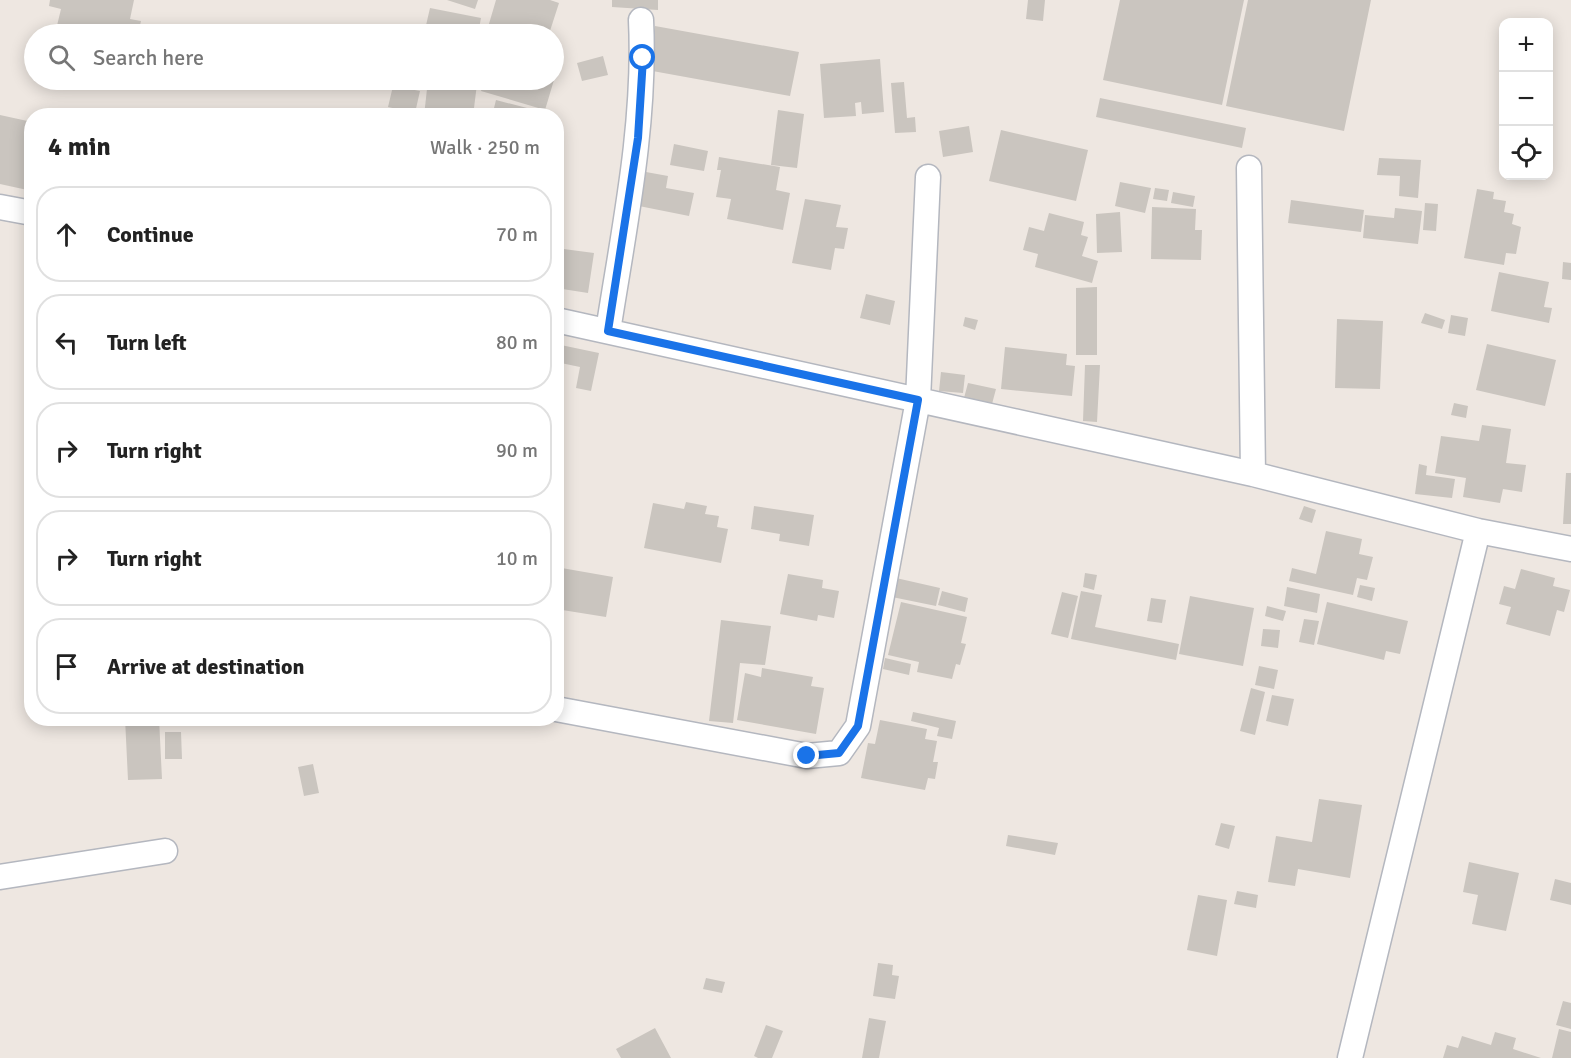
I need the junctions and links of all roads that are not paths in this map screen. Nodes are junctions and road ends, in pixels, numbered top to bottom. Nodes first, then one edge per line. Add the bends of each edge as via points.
1 (641, 20) dead end
2 (1249, 168) dead end
3 (928, 177) dead end
4 (0, 207) edge
5 (24, 212) edge
6 (564, 323) edge
7 (608, 331) junction
8 (918, 400) junction
9 (1254, 474) junction
10 (1478, 531) junction
11 (1571, 549) edge
12 (564, 710) edge
13 (165, 851) dead end
14 (0, 877) edge
15 (1350, 1058) edge

1 - 7 street via 638,138
2 - 9 street
3 - 8 street
4 - 5 street
6 - 7 street
7 - 8 street
8 - 9 street
8 - 12 street via 858,726 839,753 807,756
9 - 10 street
10 - 11 street
10 - 15 street
13 - 14 street

